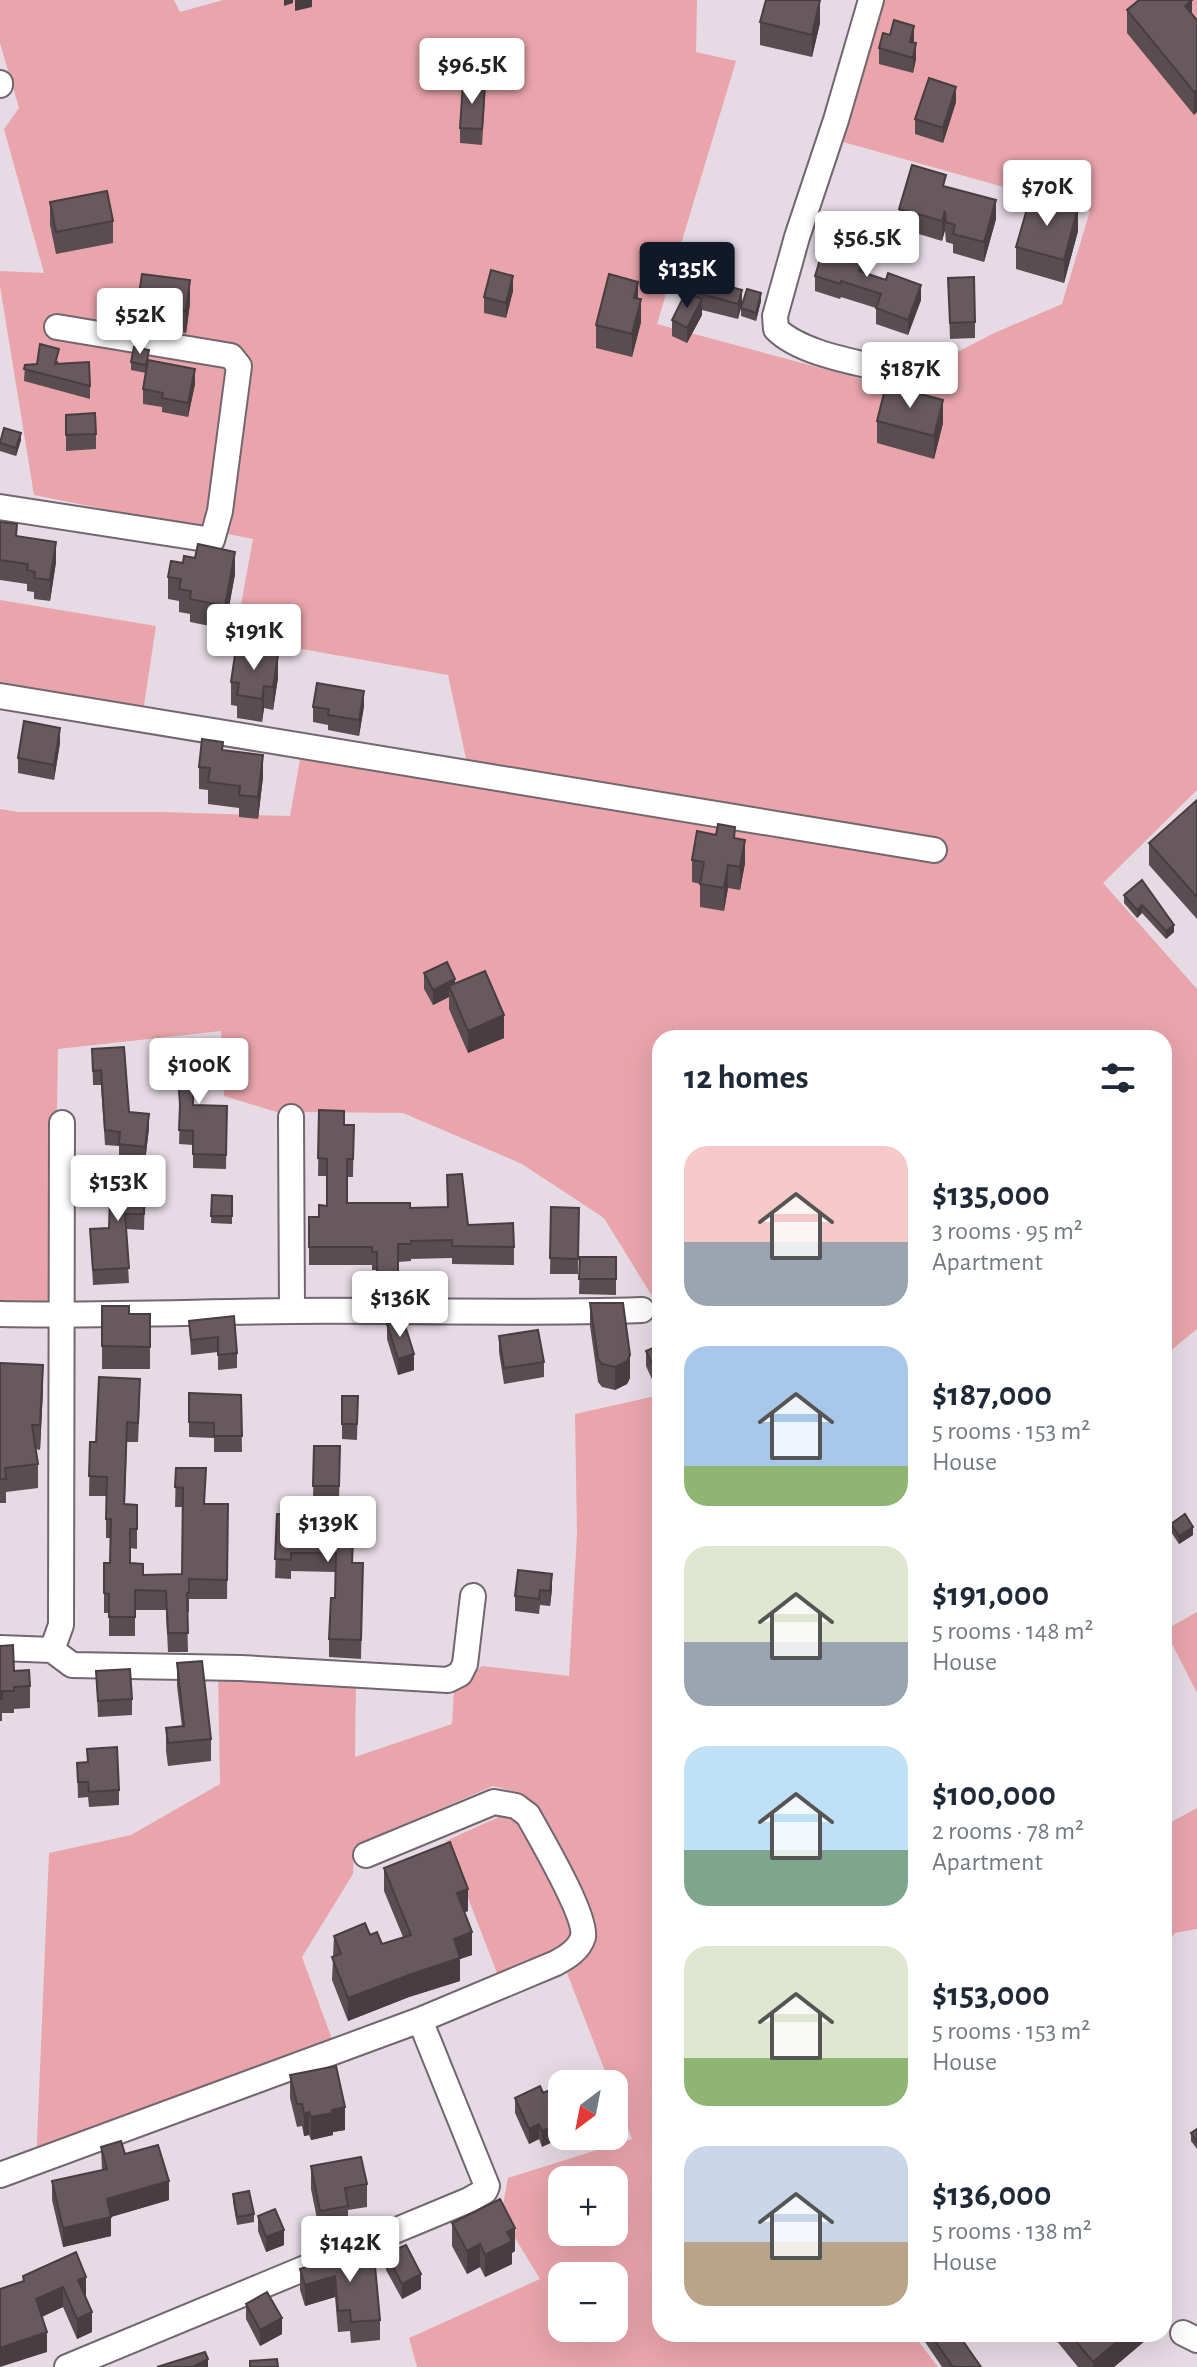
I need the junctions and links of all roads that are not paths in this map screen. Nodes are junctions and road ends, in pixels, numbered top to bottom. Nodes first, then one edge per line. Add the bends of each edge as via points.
1 (871, 0) edge
2 (57, 327) dead end
3 (892, 371) dead end
4 (0, 507) edge
5 (0, 696) edge
6 (934, 850) dead end
7 (291, 1117) dead end
8 (62, 1123) dead end
9 (642, 1310) dead end
10 (292, 1311) junction
11 (0, 1314) edge
12 (60, 1315) junction
13 (473, 1596) dead end
14 (0, 1648) edge
15 (52, 1650) junction
16 (366, 1855) dead end
17 (420, 2020) junction
18 (0, 2175) edge
19 (67, 2367) edge

1 - 3 street via 775,316 776,329 787,340
2 - 4 street via 231,356 239,366 212,540
5 - 6 street
7 - 10 street
8 - 12 street
9 - 10 street
10 - 12 street
11 - 12 street
12 - 15 street via 61,1625
13 - 15 street via 465,1664 448,1680 72,1665
14 - 15 street
16 - 17 street via 494,1802 516,1806 528,1815 580,1916 583,1936 573,1953
17 - 18 street
17 - 19 street via 485,2191

